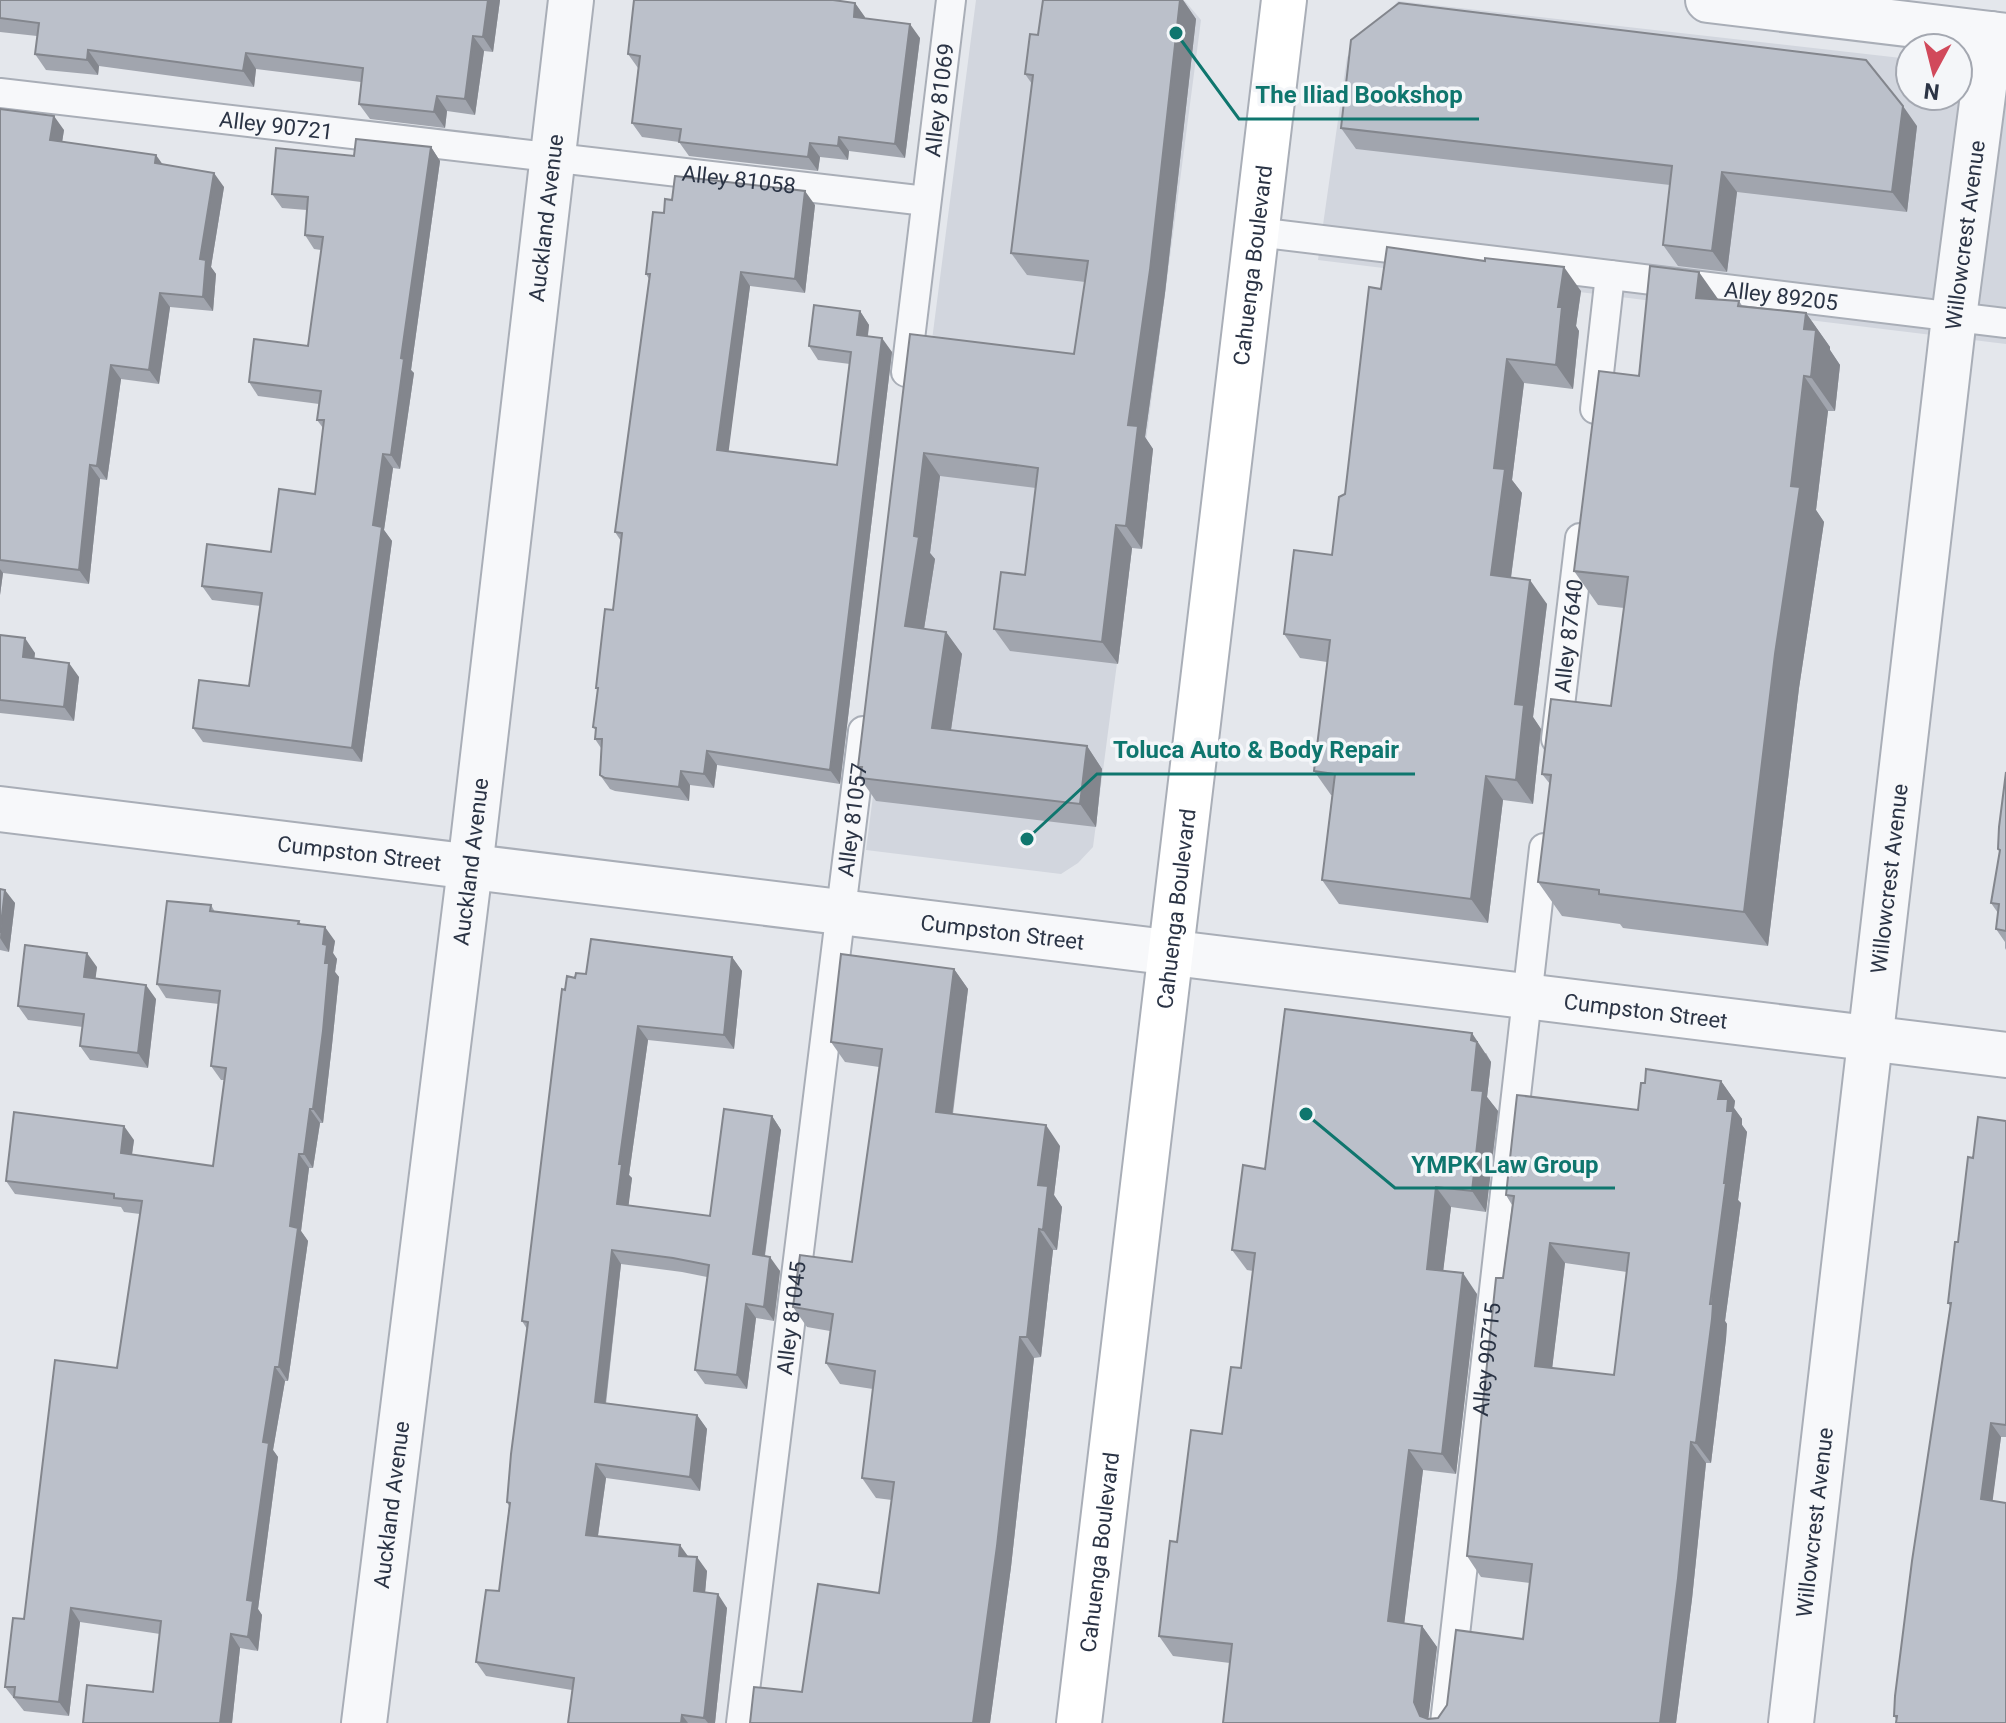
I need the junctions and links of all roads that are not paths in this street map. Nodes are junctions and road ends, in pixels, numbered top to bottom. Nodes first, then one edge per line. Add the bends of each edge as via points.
1 (571, 0) edge
2 (951, 0) edge
3 (1284, 0) edge
4 (1708, 0) edge
5 (1999, 35) edge
6 (0, 93) edge
7 (554, 159) junction
8 (926, 201) junction
9 (1257, 232) junction
10 (1610, 275) junction
11 (1954, 317) junction
12 (2006, 323) edge
13 (903, 391) edge
14 (1592, 432) edge
15 (1583, 510) edge
16 (866, 707) edge
17 (1554, 761) edge
18 (0, 809) edge
19 (1547, 824) edge
20 (470, 868) junction
21 (842, 912) junction
22 (1171, 953) junction
23 (1527, 996) junction
24 (1871, 1038) junction
25 (2006, 1055) edge
26 (364, 1723) edge
27 (741, 1723) edge
28 (1079, 1723) edge
29 (1445, 1723) edge
30 (1791, 1723) edge

1 - 7 street, Auckland Avenue
2 - 8 lane, Alley 81069
3 - 9 main road, Cahuenga Boulevard
4 - 5 street
5 - 11 street, Willowcrest Avenue
6 - 7 lane, Alley 90721
7 - 8 lane, Alley 81058
7 - 20 street, Auckland Avenue
8 - 13 lane
9 - 10 lane, Alley 89205
9 - 22 main road, Cahuenga Boulevard
10 - 11 lane, Alley 89205
10 - 14 lane
11 - 12 lane, Alley 89205
11 - 24 street, Willowcrest Avenue
15 - 17 lane, Alley 87640
16 - 21 lane, Alley 81057
18 - 20 street, Cumpston Street
19 - 23 lane
20 - 21 street, Cumpston Street
20 - 26 street, Auckland Avenue
21 - 22 street, Cumpston Street
21 - 27 lane, Alley 81045
22 - 23 street, Cumpston Street
22 - 28 main road, Cahuenga Boulevard
23 - 24 street, Cumpston Street
23 - 29 lane, Alley 90715
24 - 25 street, Cumpston Street
24 - 30 street, Willowcrest Avenue

